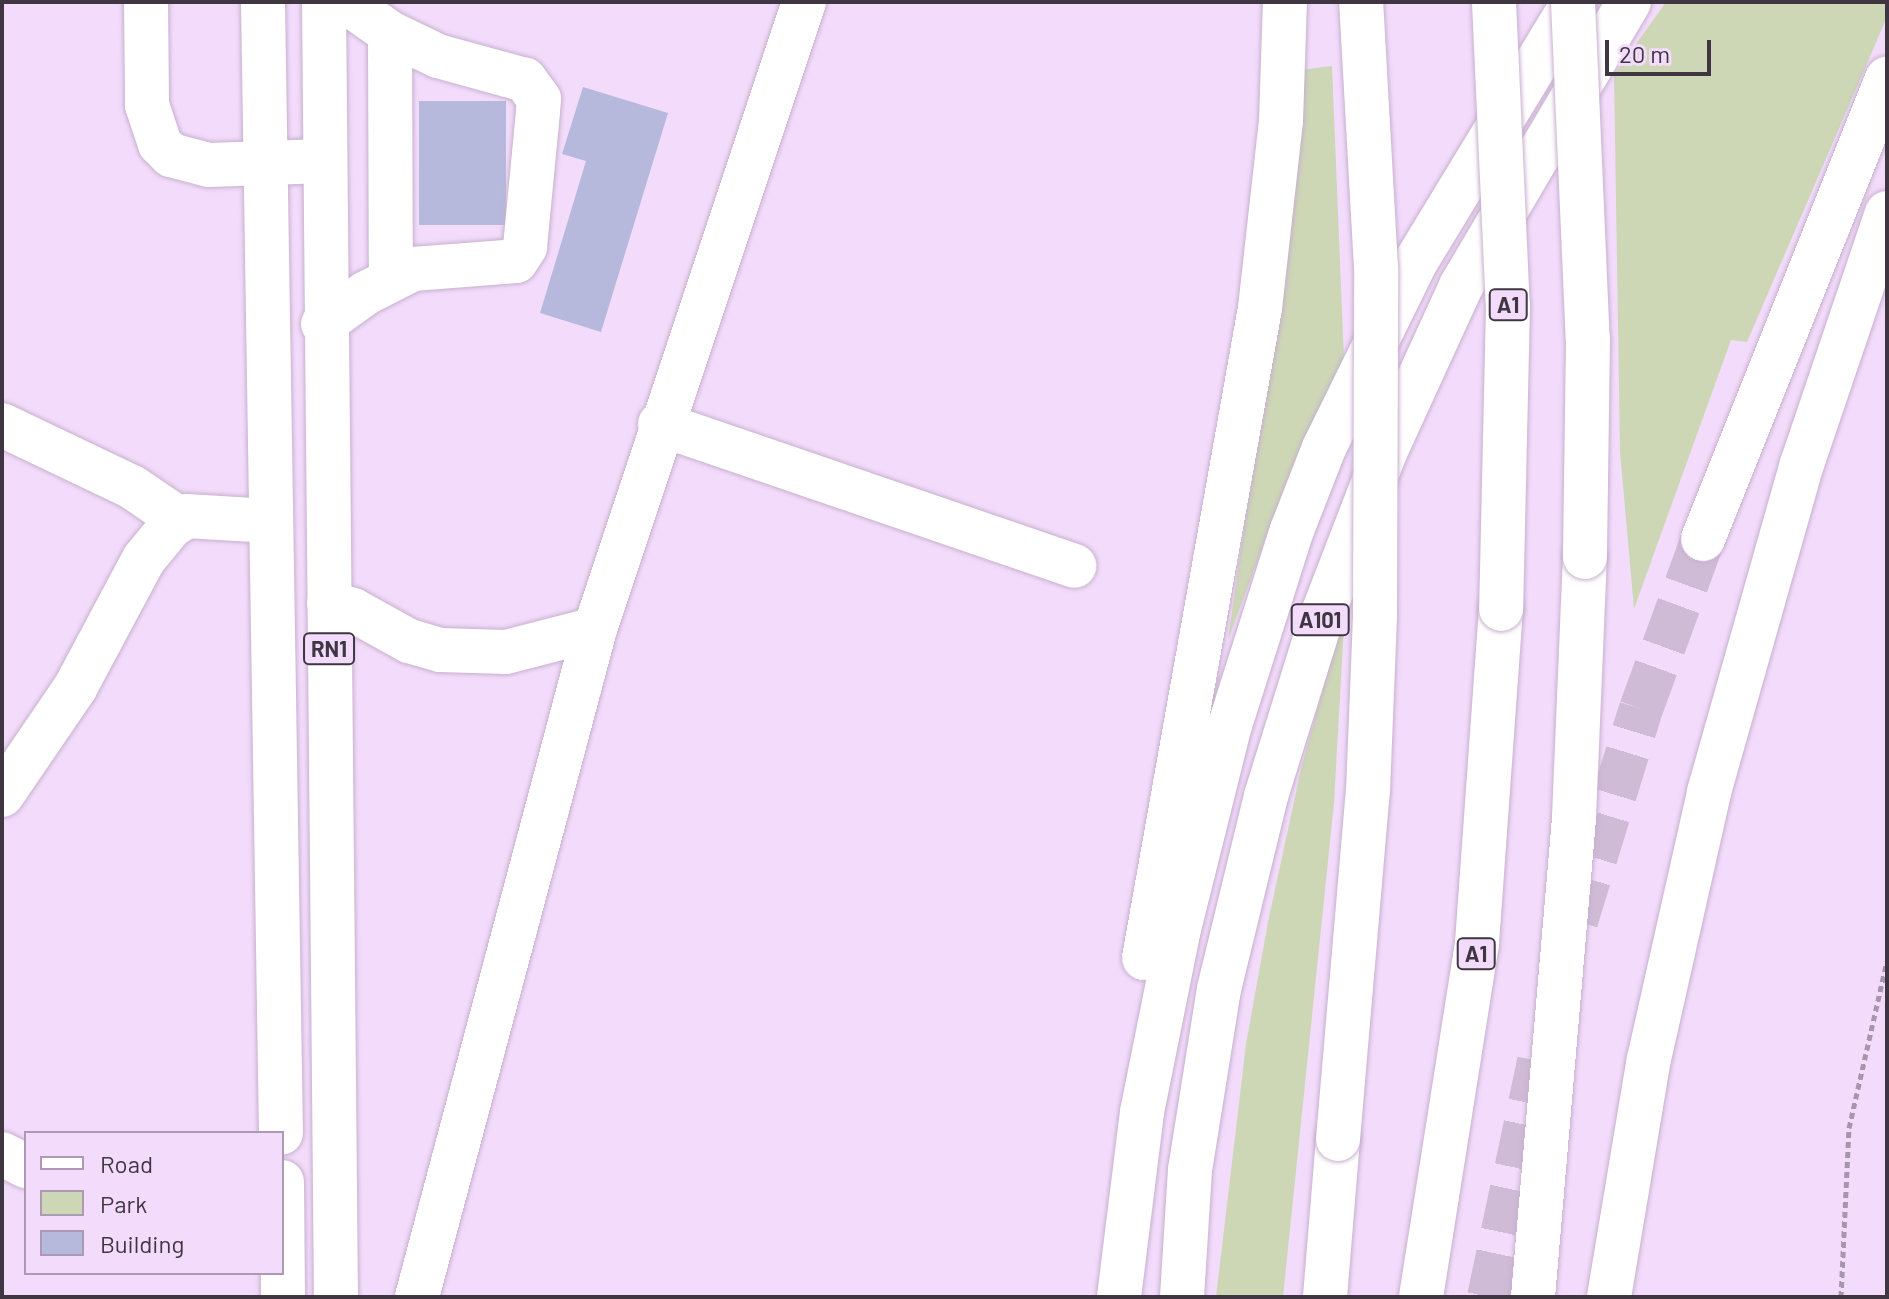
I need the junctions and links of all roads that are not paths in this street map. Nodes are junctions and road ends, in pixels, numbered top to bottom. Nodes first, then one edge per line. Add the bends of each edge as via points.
1 (146, 2) edge
2 (263, 2) edge
3 (324, 2) edge
4 (346, 2) edge
5 (804, 2) edge
6 (1285, 2) edge
7 (1361, 2) edge
8 (1494, 2) edge
9 (1574, 2) edge
10 (1629, 2) edge
11 (401, 39) junction
12 (1887, 78) edge
13 (325, 161) junction
14 (266, 162) junction
15 (1887, 213) edge
16 (402, 274) junction
17 (323, 324) junction
18 (660, 424) junction
19 (2, 425) edge
20 (179, 519) junction
21 (270, 521) junction
22 (1703, 539) tunnel mouth
23 (1074, 566) dead end
24 (329, 603) junction
25 (595, 629) junction
26 (2, 795) edge
27 (281, 1131) edge
28 (2, 1154) edge
29 (24, 1165) edge
30 (1129, 1204) junction
31 (336, 1297) edge
32 (417, 1297) edge
33 (1119, 1297) edge
34 (1182, 1297) edge
35 (1325, 1297) edge
36 (1421, 1297) edge
37 (1533, 1297) edge
38 (1609, 1297) edge

1 - 14 main road via 147,105 160,144 192,163
2 - 14 main road, RN1
3 - 13 main road, RN1
4 - 11 main road
5 - 18 main road
6 - 30 main road via 1281,121 1260,308 1116,1110 1119,1169
7 - 35 main road, bridge via 1376,268 1375,617 1366,823
8 - 36 main road, A1, bridge via 1508,306 1501,609 1477,943
9 - 30 main road via 1415,263 1324,448 1292,530 1230,725 1179,929 1155,1035
9 - 37 main road, bridge via 1588,339 1585,557 1574,817
10 - 34 main road, A101 via 1461,286 1386,450 1323,613 1266,796 1219,989 1192,1156
11 - 16 main road
11 - 16 main road via 525,80 539,99 521,255 507,264 444,263
12 - 22 main road
13 - 14 main road
13 - 17 main road, RN1
14 - 21 main road, RN1
15 - 38 main road via 1802,464 1709,792 1649,1059
16 - 17 main road
17 - 24 main road, RN1
18 - 23 main road
18 - 25 main road
19 - 20 main road via 132,487
20 - 21 main road via 202,515
20 - 26 main road via 144,559 75,688
21 - 27 main road, RN1
24 - 25 main road via 409,641 462,652 506,652 567,632
24 - 31 main road, RN1
25 - 32 main road
28 - 29 main road
30 - 33 main road

